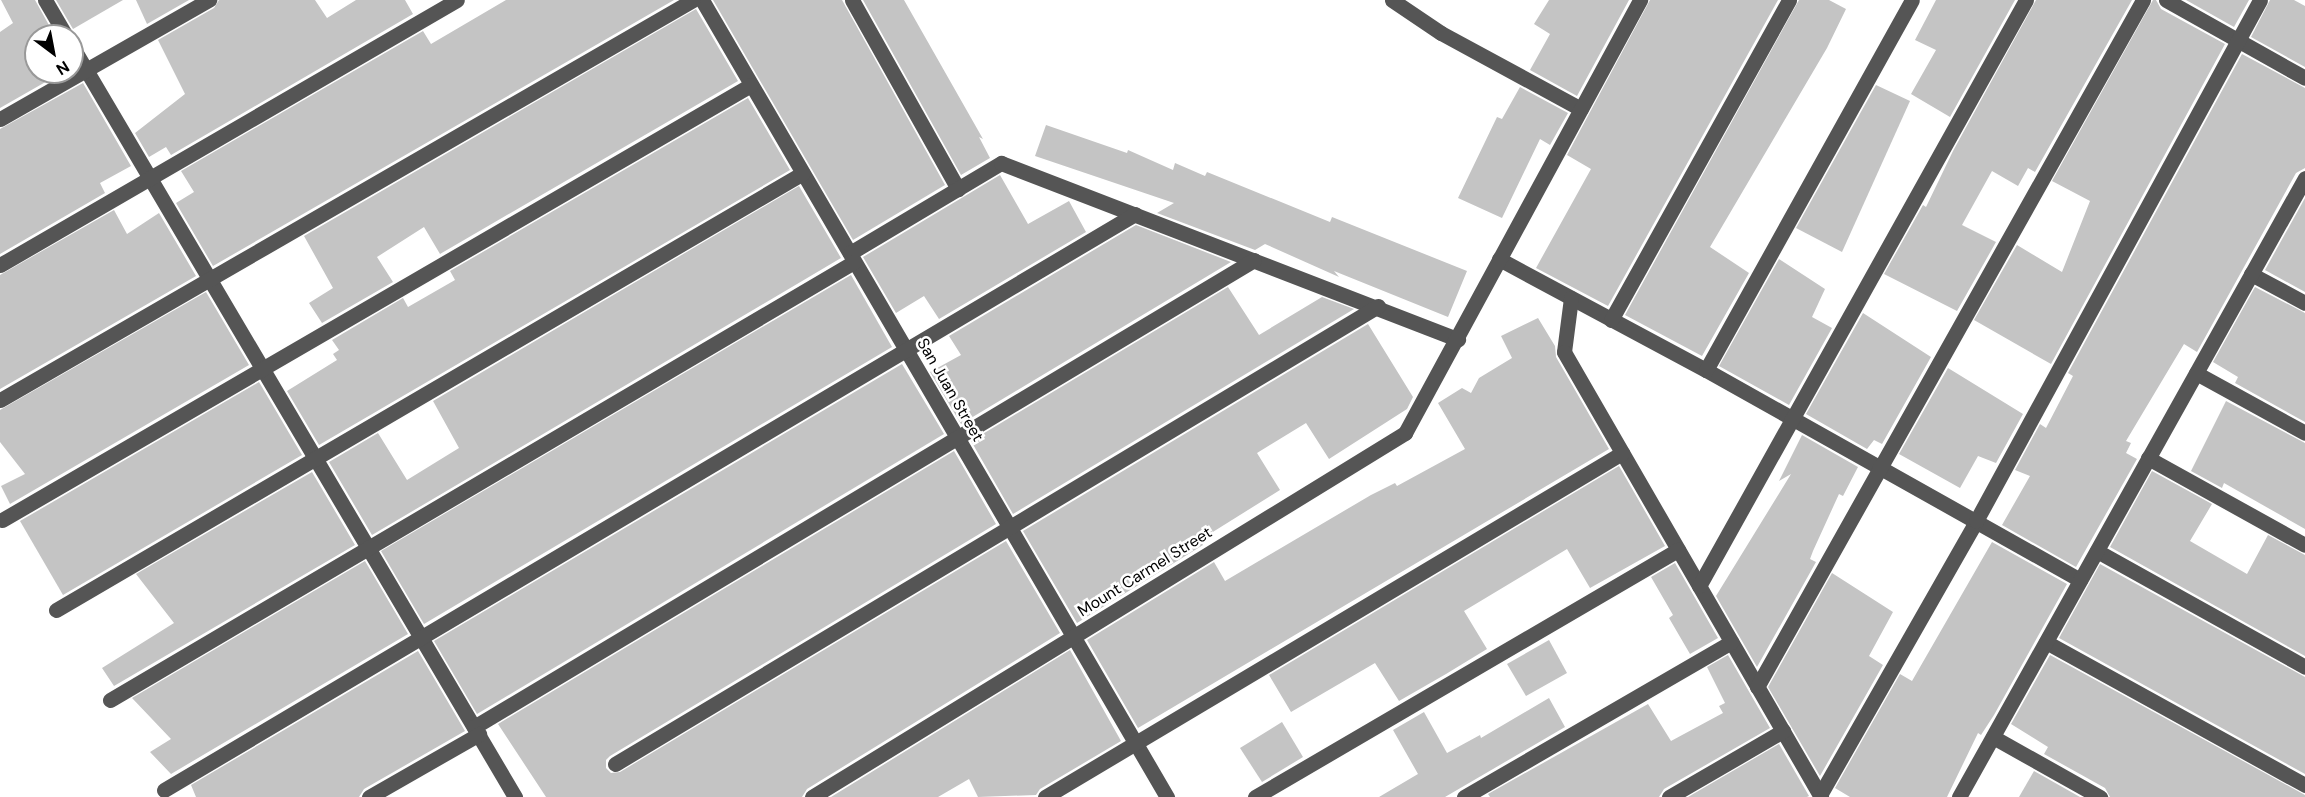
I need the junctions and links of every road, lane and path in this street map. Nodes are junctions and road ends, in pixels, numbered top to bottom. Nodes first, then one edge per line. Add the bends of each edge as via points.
1 (45, 0) edge
2 (209, 0) edge
3 (457, 0) edge
4 (693, 0) edge
5 (702, 0) edge
6 (852, 0) edge
7 (1392, 0) edge
8 (1640, 0) edge
9 (1789, 0) edge
10 (1912, 0) edge
11 (2026, 0) edge
12 (2144, 0) edge
13 (2166, 0) edge
14 (2260, 0) edge
15 (59, 24) edge
16 (2237, 42) junction
17 (84, 67) edge
18 (86, 70) junction
19 (2305, 78) edge
20 (752, 85) junction
21 (1581, 109) junction
22 (0, 119) edge
23 (803, 173) junction
24 (150, 178) junction
25 (2305, 178) edge
26 (958, 189) junction
27 (1135, 214) junction
28 (852, 258) junction
29 (1499, 259) junction
30 (1254, 260) junction
31 (0, 265) edge
32 (2251, 274) junction
33 (210, 280) junction
34 (1570, 298) junction
35 (2305, 303) edge
36 (1378, 306) junction
37 (1611, 320) junction
38 (1458, 339) junction
39 (906, 350) junction
40 (263, 369) junction
41 (1706, 370) junction
42 (2196, 373) junction
43 (0, 400) edge
44 (1794, 420) junction
45 (2305, 433) edge
46 (957, 438) junction
47 (1622, 453) junction
48 (315, 458) junction
49 (2148, 458) junction
50 (1881, 469) junction
51 (2, 520) dead end
52 (1976, 521) junction
53 (1009, 528) junction
54 (2305, 545) edge
55 (369, 548) junction
56 (1678, 550) junction
57 (2097, 551) junction
58 (2080, 580) junction
59 (1699, 586) junction
60 (56, 610) dead end
61 (422, 637) junction
62 (1073, 638) junction
63 (1731, 642) junction
64 (2046, 642) junction
65 (2305, 667) edge
66 (1757, 687) junction
67 (110, 700) dead end
68 (476, 730) junction
69 (1782, 731) junction
70 (1993, 737) junction
71 (1136, 744) junction
72 (615, 764) dead end
73 (2305, 785) edge
74 (164, 790) dead end
75 (1820, 796) edge
76 (369, 797) edge
77 (515, 797) edge
78 (812, 797) edge
79 (1045, 797) edge
80 (1167, 797) edge
81 (1255, 797) edge
82 (1464, 797) edge
83 (1669, 797) edge
84 (1959, 797) edge
85 (2100, 797) edge

1 - 15 street
2 - 18 street
3 - 24 street
4 - 33 street
5 - 20 street, San Juan Street
6 - 26 street
7 - 21 street via 1441,33
8 - 21 street, Mount Carmel Street
9 - 37 street
10 - 41 street
11 - 44 street
12 - 50 street
13 - 16 street
14 - 16 street
16 - 19 street
16 - 52 street
17 - 18 street
18 - 22 street
18 - 24 street
20 - 23 street, San Juan Street
20 - 40 street
21 - 29 street, Mount Carmel Street
23 - 28 street, San Juan Street
23 - 48 street
24 - 31 street
24 - 33 street
25 - 32 street
26 - 27 street via 1001,163
26 - 28 street
27 - 30 street
27 - 39 street
28 - 39 street, San Juan Street
28 - 55 street
29 - 34 street
29 - 38 street, Mount Carmel Street
30 - 36 street
30 - 46 street
32 - 35 street
32 - 42 street
33 - 40 street
33 - 43 street
34 - 37 street
34 - 47 street via 1564,352
36 - 38 street
36 - 53 street
37 - 41 street
38 - 62 street, Mount Carmel Street via 1405,433
39 - 46 street, San Juan Street
39 - 61 street
40 - 48 street
40 - 51 street
41 - 44 street
42 - 45 street
42 - 49 street
44 - 50 street
44 - 59 street
46 - 53 street, San Juan Street
46 - 68 street
47 - 56 street
47 - 71 street
48 - 55 street
48 - 60 street
49 - 54 street
49 - 57 street
50 - 52 street
50 - 66 street
52 - 58 street
52 - 75 street
53 - 62 street, San Juan Street
53 - 72 street
55 - 61 street
55 - 67 street
56 - 59 street
56 - 81 street
57 - 58 street
57 - 65 street
58 - 64 street
59 - 63 street
61 - 68 street
61 - 74 street
62 - 71 street, San Juan Street
62 - 78 street, Mount Carmel Street
63 - 66 street
63 - 82 street
64 - 70 street
64 - 73 street
66 - 69 street
68 - 76 street
68 - 77 street
69 - 75 street
69 - 83 street
70 - 84 street
70 - 85 street
71 - 79 street
71 - 80 street, San Juan Street

